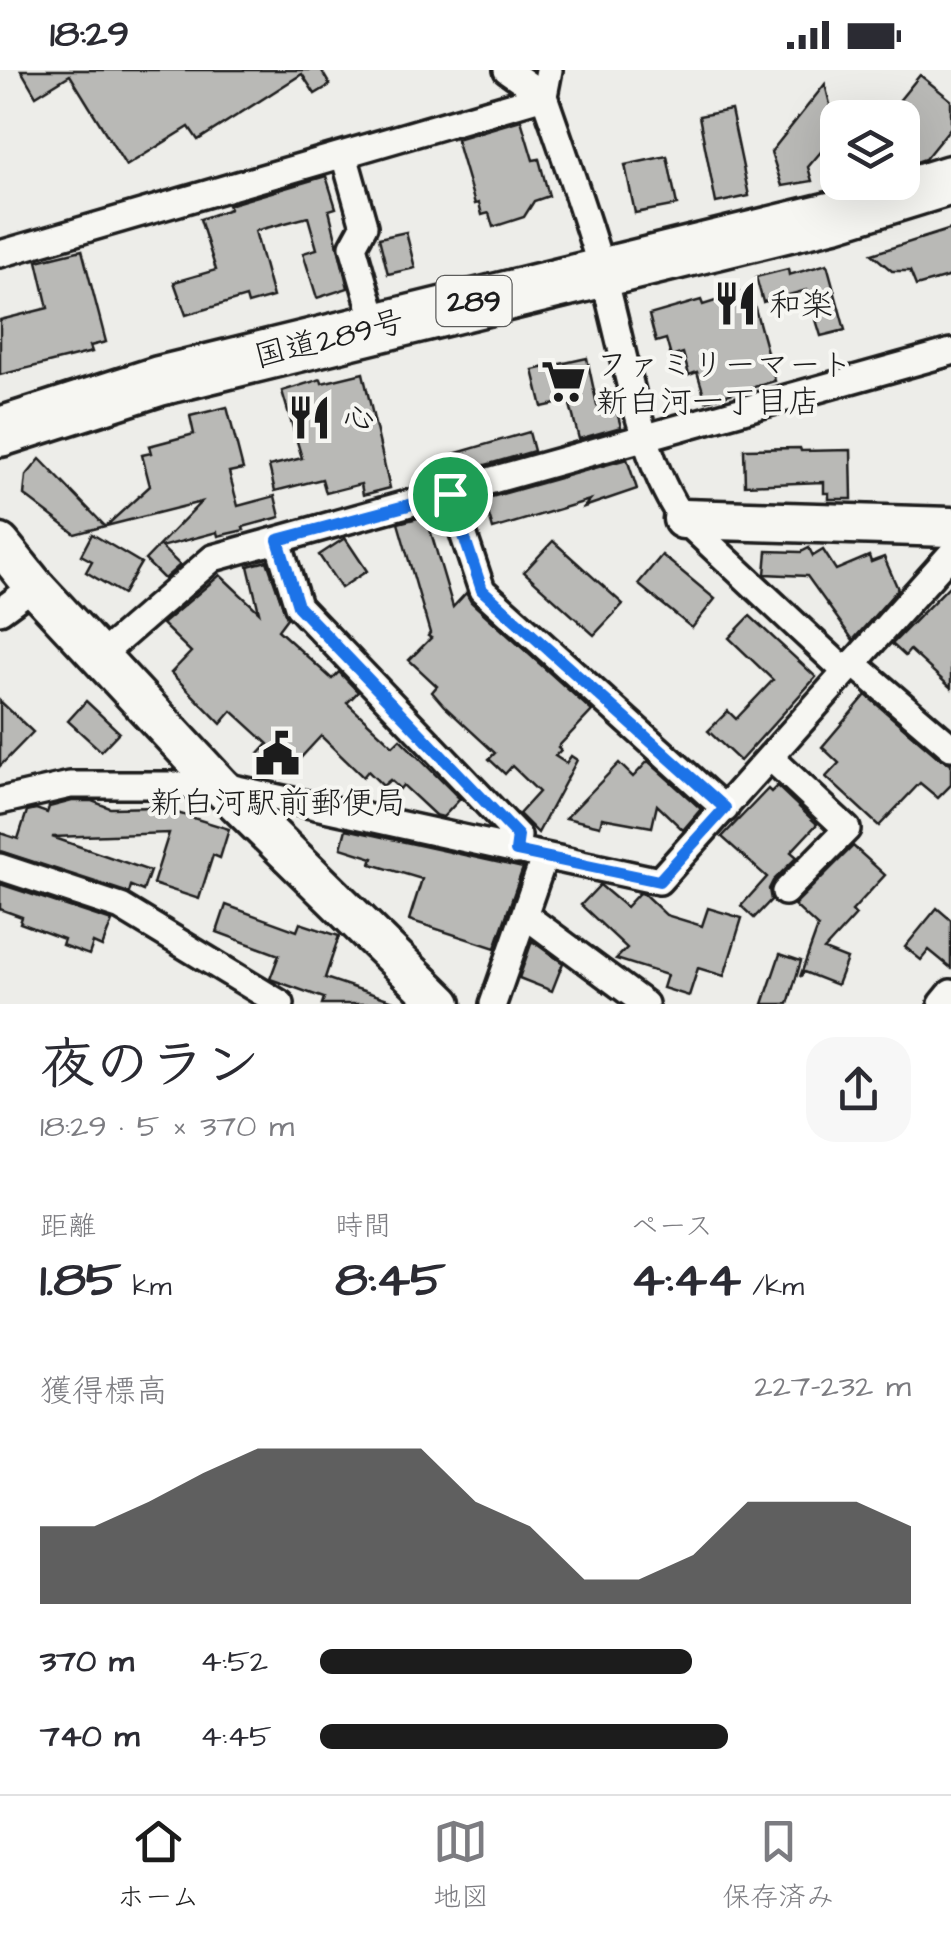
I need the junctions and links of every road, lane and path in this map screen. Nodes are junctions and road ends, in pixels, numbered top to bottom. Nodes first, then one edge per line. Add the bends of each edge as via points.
1 (507, 70) edge
2 (547, 83) edge
3 (344, 154) junction
4 (951, 180) edge
5 (0, 254) edge
6 (602, 270) junction
7 (376, 326) junction
8 (951, 352) edge
9 (0, 432) edge
10 (646, 436) junction
11 (450, 494) junction
12 (684, 519) junction
13 (951, 527) edge
14 (278, 540) junction
15 (0, 544) edge
16 (951, 554) edge
17 (34, 586) junction
18 (0, 611) edge
19 (100, 657) junction
20 (849, 667) junction
21 (951, 746) edge
22 (770, 757) junction
23 (219, 785) junction
24 (0, 801) edge
25 (725, 808) junction
26 (516, 851) junction
27 (544, 858) junction
28 (0, 868) edge
29 (785, 892) dead end
30 (526, 916) junction
31 (951, 994) edge
32 (281, 1004) edge
33 (442, 1004) edge
34 (493, 1004) edge
35 (645, 1004) edge
36 (942, 1004) edge

1 - 2 street
2 - 3 street
2 - 6 street
3 - 5 street
3 - 7 street via 364,226 352,246
4 - 6 highway, 国道289号 / 289 via 834,216
6 - 7 highway, 国道289号 / 289
6 - 10 street
7 - 9 highway, 国道289号 / 289 via 159,381
8 - 10 street
10 - 11 street
10 - 12 street via 666,496
11 - 14 street
11 - 25 street via 482,590
12 - 13 street
12 - 20 street
14 - 19 street via 214,558
14 - 26 street via 298,606 518,836
15 - 17 street
16 - 20 street
17 - 18 street
17 - 19 street
19 - 23 street
20 - 21 street
20 - 22 street
22 - 25 street
22 - 29 street via 847,829
23 - 24 street via 70,785
23 - 26 street
23 - 33 street
25 - 27 street via 659,881
26 - 27 street
27 - 30 street
28 - 32 street via 121,907
30 - 34 street
30 - 35 street
31 - 36 street

